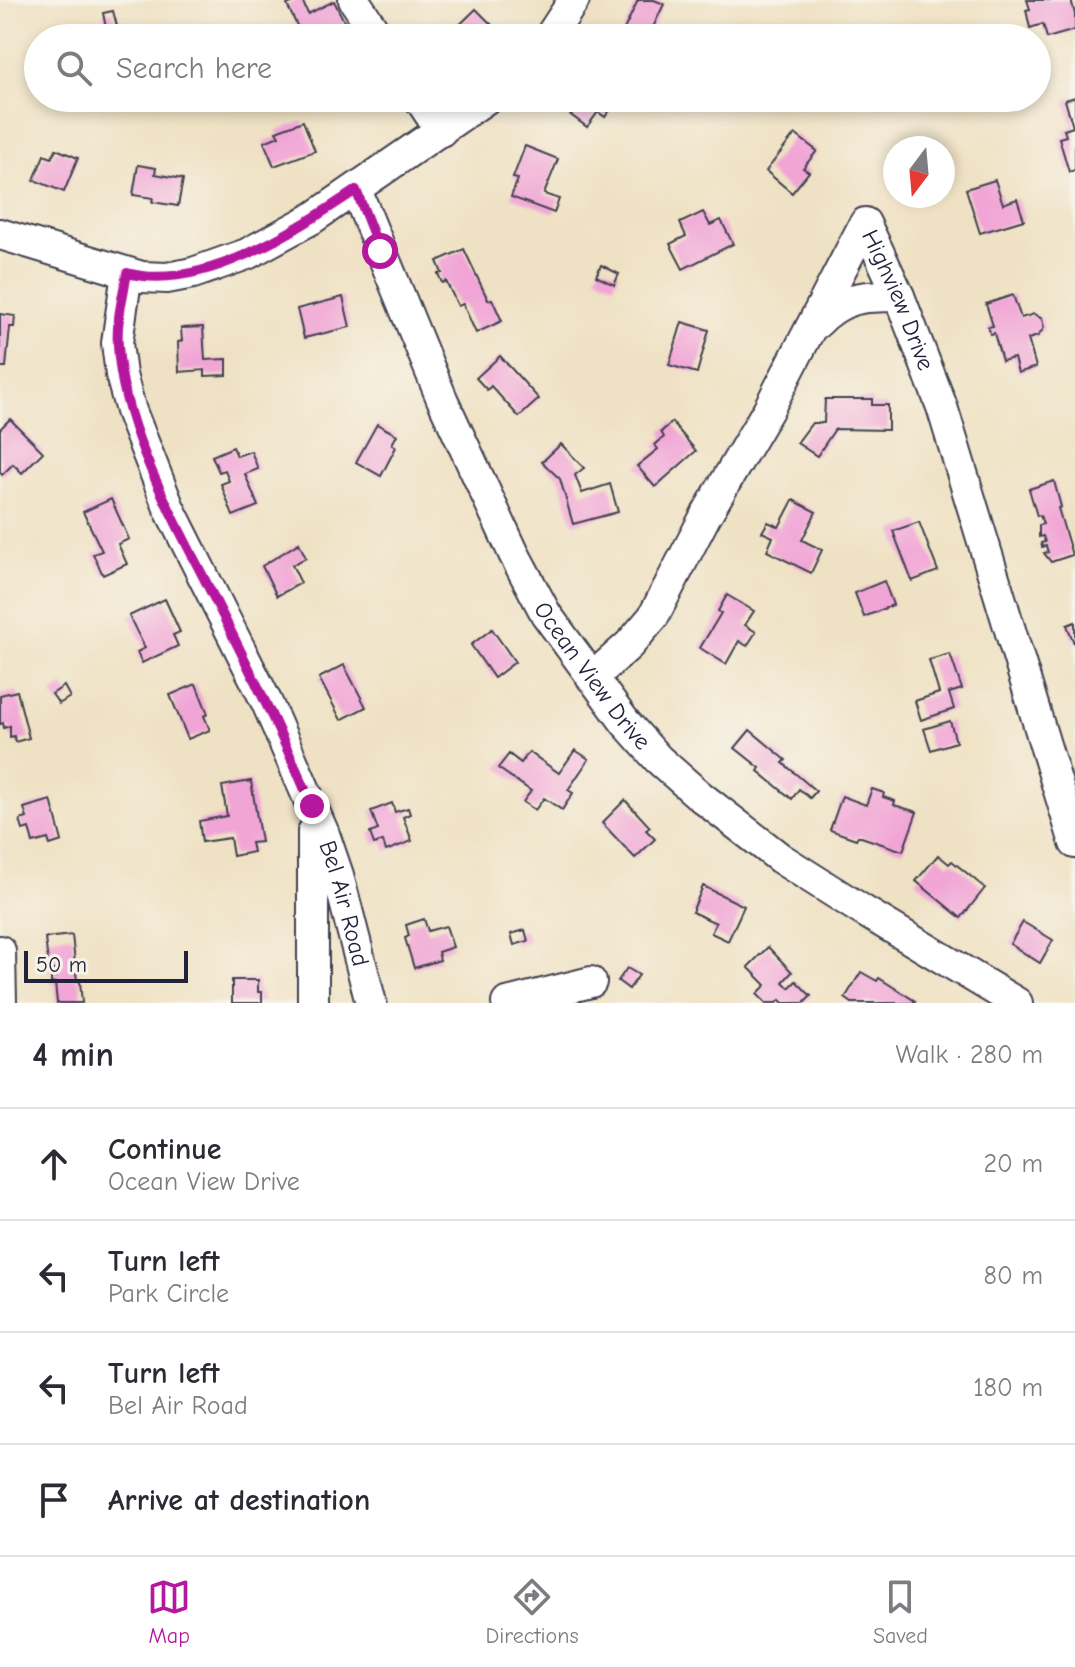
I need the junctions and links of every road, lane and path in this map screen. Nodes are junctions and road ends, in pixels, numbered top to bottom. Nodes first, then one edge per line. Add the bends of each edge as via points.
1 (354, 0) edge
2 (574, 0) edge
3 (370, 24) edge
4 (558, 24) edge
5 (428, 112) edge
6 (467, 112) edge
7 (441, 131) junction
8 (356, 190) junction
9 (0, 234) edge
10 (127, 273) junction
11 (899, 296) junction
12 (810, 330) junction
13 (592, 678) junction
14 (312, 806) junction
15 (1075, 843) edge
16 (0, 951) edge
17 (591, 982) dead end
18 (1, 1003) edge
19 (313, 1003) edge
20 (371, 1003) edge
21 (507, 1003) edge
22 (1017, 1003) edge

1 - 3 street
2 - 4 street
5 - 7 street
6 - 7 street
7 - 8 street
8 - 10 street via 247,254 167,278
8 - 13 street, Ocean View Drive via 442,399 514,554 546,614
9 - 10 street
10 - 14 street, Bel Air Road via 117,343 131,411 169,508
11 - 12 street via 836,305
11 - 12 street, Highview Drive via 865,223
11 - 15 street, Highview Drive via 942,407
12 - 13 street, Highview Drive via 653,617
13 - 22 street, Ocean View Drive via 658,759 780,858
14 - 19 street
14 - 20 street, Bel Air Road via 338,875
16 - 18 street
17 - 21 street

